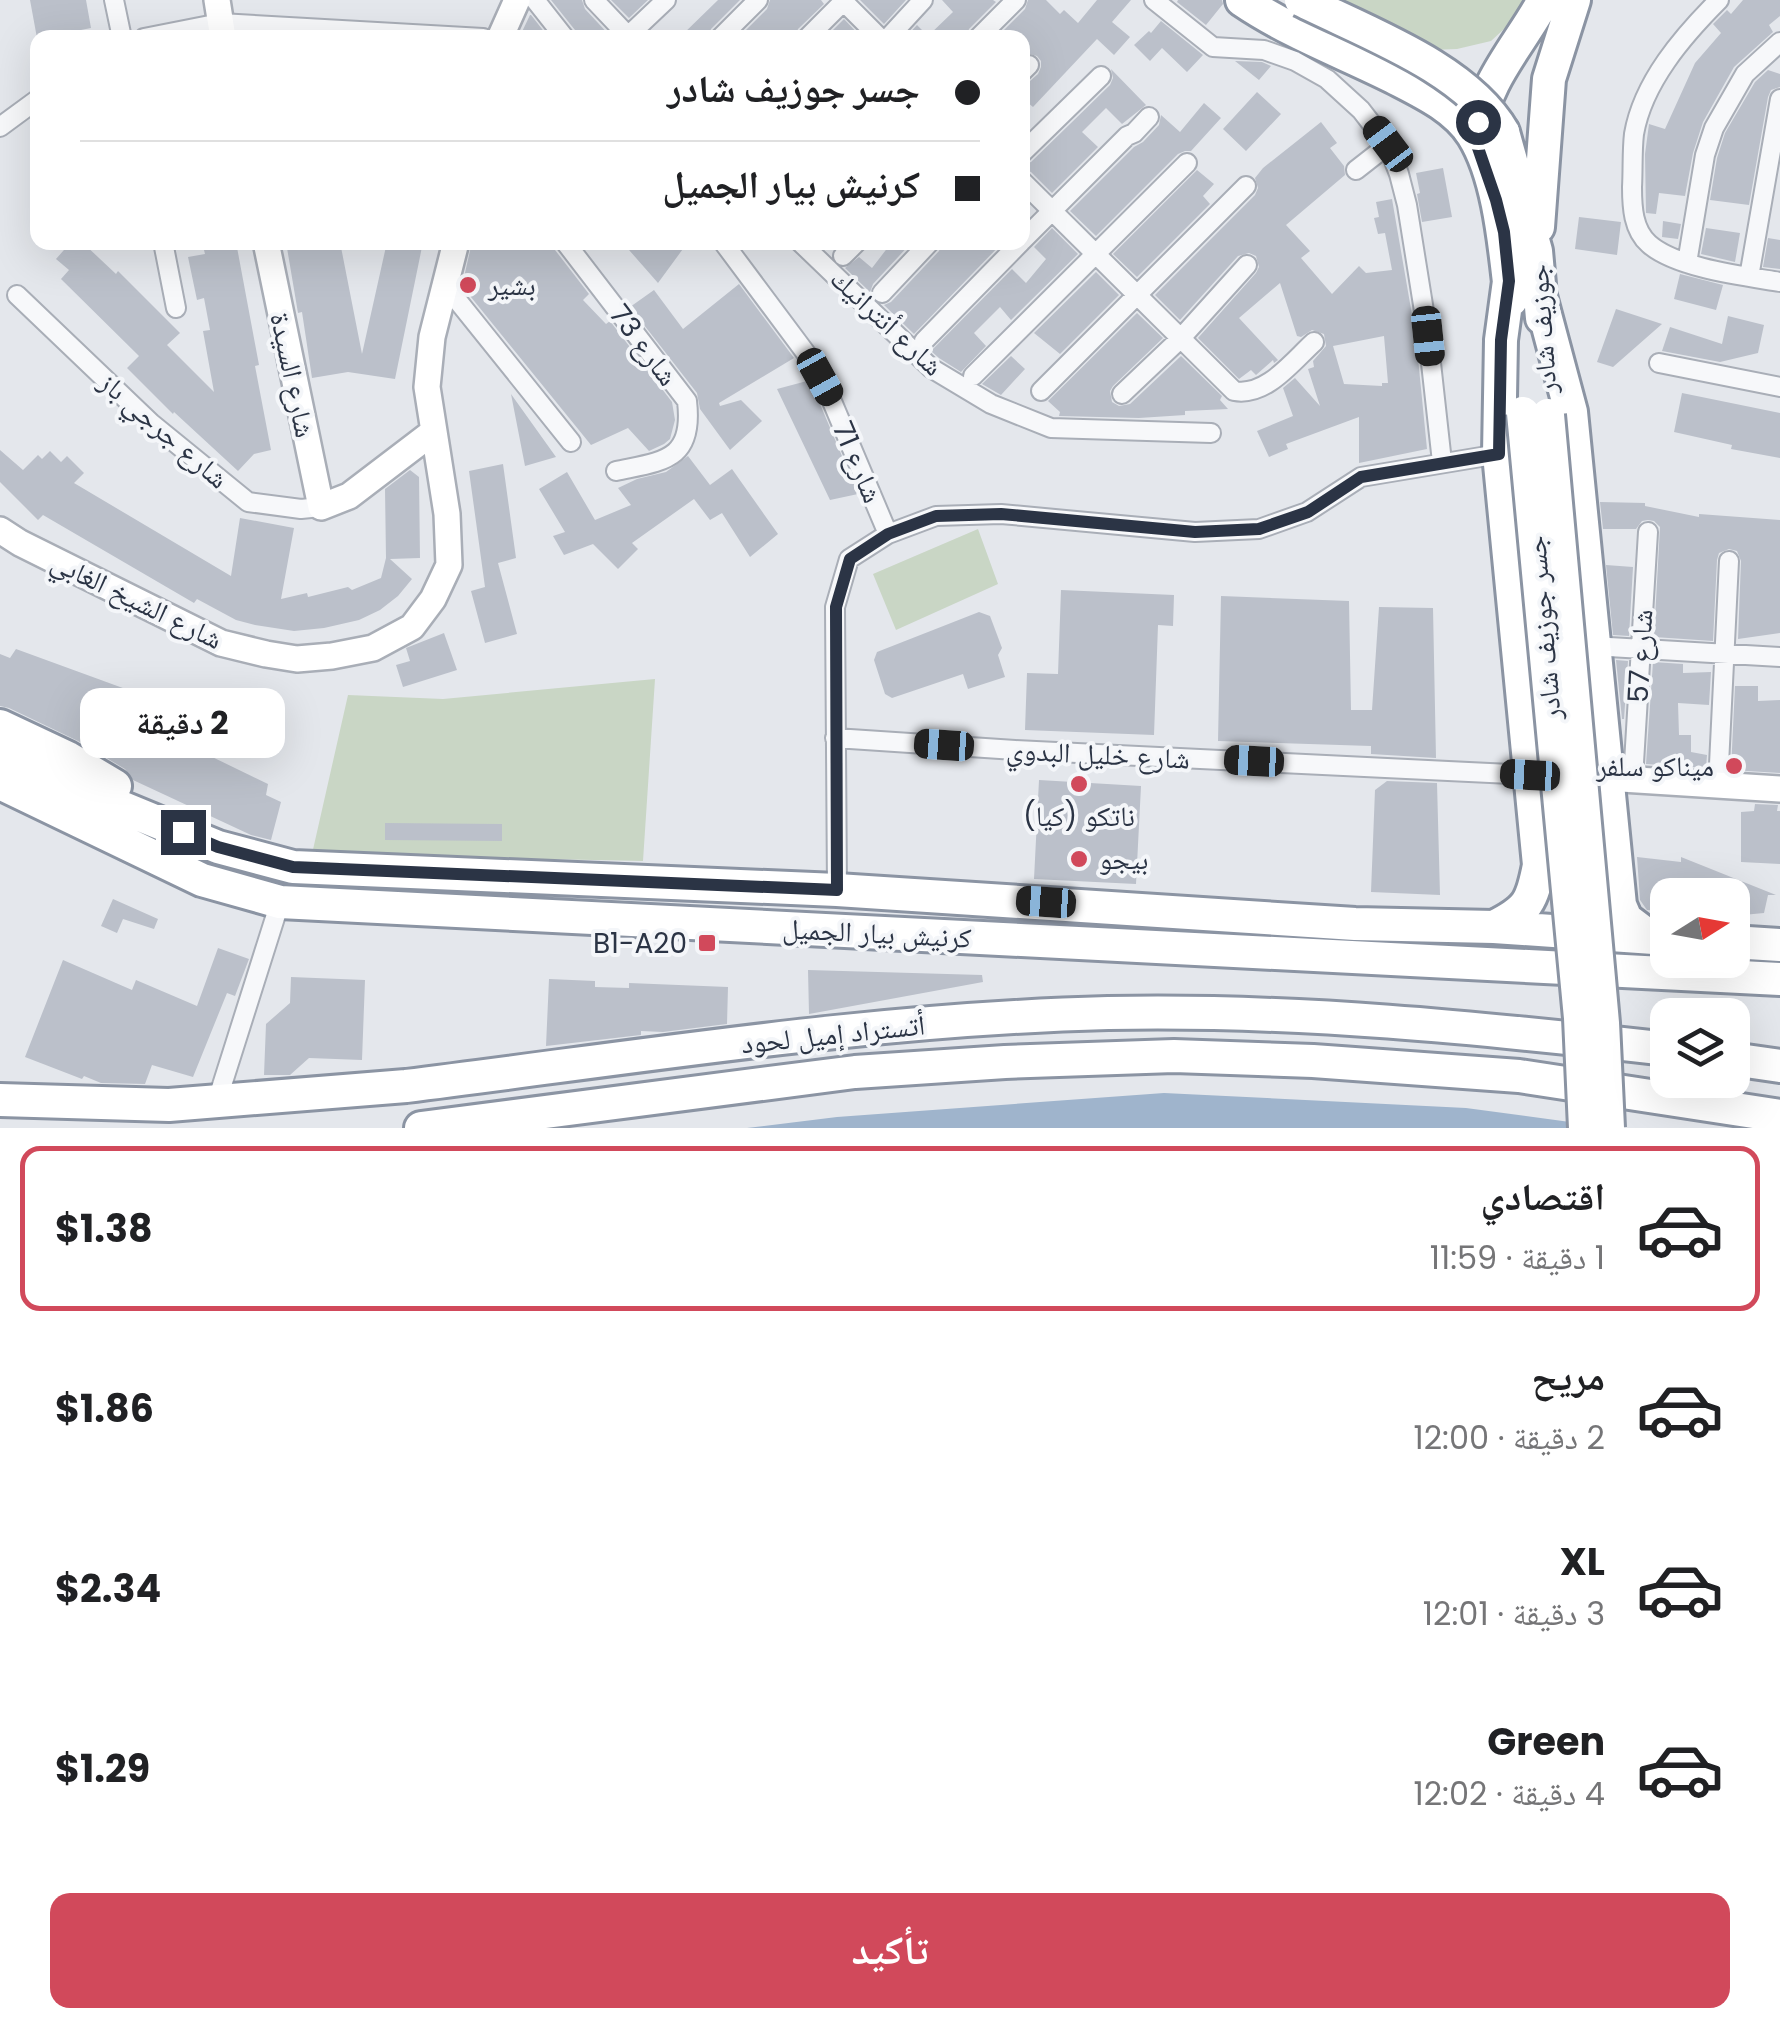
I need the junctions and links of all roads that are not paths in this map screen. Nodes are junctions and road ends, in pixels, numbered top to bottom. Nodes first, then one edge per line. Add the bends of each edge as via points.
1 (114, 0) edge
2 (517, 0) edge
3 (535, 0) edge
4 (595, 0) edge
5 (666, 0) edge
6 (758, 0) edge
7 (843, 0) edge
8 (923, 0) edge
9 (1016, 0) edge
10 (1154, 0) edge
11 (1301, 0) edge
12 (1544, 0) edge
13 (1574, 0) edge
14 (1720, 0) edge
15 (1245, 2) edge
16 (220, 20) edge
17 (120, 30) edge
18 (172, 30) edge
19 (366, 30) edge
20 (504, 30) edge
21 (558, 30) edge
22 (623, 30) edge
23 (636, 30) edge
24 (728, 30) edge
25 (815, 30) edge
26 (872, 30) edge
27 (895, 30) edge
28 (986, 30) edge
29 (1780, 42) edge
30 (1101, 76) dead end
31 (1780, 99) edge
32 (30, 105) edge
33 (1150, 117) dead end
34 (0, 127) edge
35 (1484, 136) junction
36 (1388, 144) junction
37 (1030, 145) edge
38 (1188, 164) dead end
39 (1356, 170) dead end
40 (1246, 186) dead end
41 (1030, 189) edge
42 (1053, 211) junction
43 (1030, 234) edge
44 (165, 250) edge
45 (268, 250) edge
46 (454, 250) edge
47 (571, 250) edge
48 (729, 250) edge
49 (808, 250) edge
50 (922, 250) edge
51 (1014, 250) edge
52 (1536, 251) junction
53 (1096, 254) junction
54 (1687, 262) junction
55 (1247, 266) dead end
56 (1749, 277) junction
57 (1509, 281) junction
58 (1780, 282) edge
59 (445, 285) junction
60 (882, 293) dead end
61 (1137, 294) junction
62 (17, 295) dead end
63 (1540, 296) junction
64 (176, 308) dead end
65 (1181, 338) junction
66 (924, 341) dead end
67 (1314, 342) dead end
68 (1659, 363) dead end
69 (973, 376) dead end
70 (1780, 387) edge
71 (1041, 392) dead end
72 (1122, 394) dead end
73 (1536, 414) junction
74 (432, 432) junction
75 (1211, 433) dead end
76 (571, 442) dead end
77 (1499, 454) junction
78 (1442, 462) junction
79 (616, 471) dead end
80 (321, 507) junction
81 (0, 530) edge
82 (1648, 532) dead end
83 (888, 534) junction
84 (1729, 561) dead end
85 (1608, 647) dead end
86 (1641, 649) junction
87 (1725, 654) junction
88 (1780, 657) edge
89 (0, 726) edge
90 (836, 738) junction
91 (0, 754) edge
92 (1530, 775) junction
93 (1620, 778) junction
94 (0, 782) edge
95 (1718, 785) junction
96 (1780, 790) edge
97 (24, 791) edge
98 (218, 847) junction
99 (837, 890) junction
100 (280, 902) junction
101 (1494, 927) junction
102 (1650, 933) edge
103 (1650, 937) edge
104 (1750, 943) edge
105 (1780, 945) edge
106 (1780, 979) edge
107 (1650, 1046) edge
108 (1750, 1062) edge
109 (1780, 1066) edge
110 (0, 1100) edge
111 (217, 1102) junction
112 (1780, 1116) edge
113 (421, 1128) edge
114 (1586, 1128) edge
115 (1608, 1128) edge

1 - 17 street
2 - 20 street
3 - 21 street
4 - 22 street
5 - 23 street
6 - 24 street
7 - 25 street
7 - 26 street
8 - 27 street
9 - 28 street
10 - 36 street via 1213,47 1264,50 1327,79
11 - 35 highway, جوزيف شادر, bridge via 1445,74 1476,98
12 - 35 highway via 1490,90 1478,122
13 - 52 highway via 1549,79
14 - 54 street via 1662,70 1634,136 1636,224 1646,242
15 - 35 highway via 1425,94
16 - 18 street
16 - 19 street
29 - 54 street via 1744,74 1714,128
30 - 37 street
31 - 56 street
32 - 34 street
33 - 42 street
35 - 52 highway, جوزيف شادر
35 - 57 highway, جسر جوزيف شادر
36 - 39 street
36 - 78 street via 1410,224
38 - 53 street
40 - 61 street
41 - 42 street
42 - 43 street
42 - 53 street
44 - 64 street
45 - 80 street, شارع السيدة
46 - 59 street, شارع الشيخ الغابي
47 - 79 street, شارع 73 via 687,402 690,425 679,450 661,462
48 - 83 street, شارع 71 via 808,356
49 - 75 street, شارع أنترانيك via 930,368 991,404 1051,428
50 - 60 street
51 - 66 street
52 - 63 highway, جوزيف شادر
53 - 61 street
53 - 69 street
54 - 56 street
55 - 65 street
56 - 58 street
57 - 73 highway, جسر جوزيف شادر
57 - 77 highway
59 - 74 street, شارع الشيخ الغابي via 427,388
59 - 76 street
61 - 65 street
61 - 71 street
62 - 80 street, شارع جرجي باز via 150,423 248,502
63 - 73 highway, جوزيف شادر
63 - 93 highway via 1571,412
65 - 67 street via 1234,390 1247,392 1260,389
65 - 72 street
68 - 70 street
73 - 114 highway, جسر جوزيف شادر, bridge
73 - 115 highway, جسر جوزيف شادر, bridge via 1604,1023
74 - 80 street, شارع جرجي باز via 350,496
74 - 81 street, شارع الشيخ الغابي via 447,514 448,565 412,628 372,648 297,658 220,643
77 - 78 street
77 - 92 highway
78 - 83 street via 1361,477 1308,512 1259,529 1195,532 1001,514 936,516
82 - 86 street, شارع 57
83 - 90 street via 850,559 836,607
84 - 87 street
85 - 86 street
86 - 87 street
86 - 93 street, شارع 57
87 - 88 street
87 - 95 street
89 - 98 highway via 68,758
90 - 92 street, شارع خليل البدوي
90 - 99 street
91 - 97 highway, كرنيش بيار الجميل
92 - 93 street, شارع خليل البدوي
92 - 101 highway via 1539,865 1534,893 1514,917
93 - 95 street, شارع خليل البدوي
93 - 102 highway via 1620,905 1626,919
94 - 97 highway, كرنيش بيار الجميل
95 - 96 street, شارع خليل البدوي
97 - 98 highway, كرنيش بيار الجميل
97 - 100 highway, كرنيش بيار الجميل via 202,880
98 - 99 highway, كرنيش بيار الجميل via 293,867
99 - 101 highway, كرنيش بيار الجميل
100 - 106 highway, كرنيش بيار الجميل
100 - 111 street
101 - 103 highway, كرنيش بيار الجميل
104 - 105 highway
107 - 111 highway, أتستراد إميل لحود via 1306,1016 998,1018
108 - 109 highway
110 - 111 highway, أتستراد إميل لحود
112 - 113 highway, أتستراد إميل لحود via 1518,1076 1174,1056 855,1072

